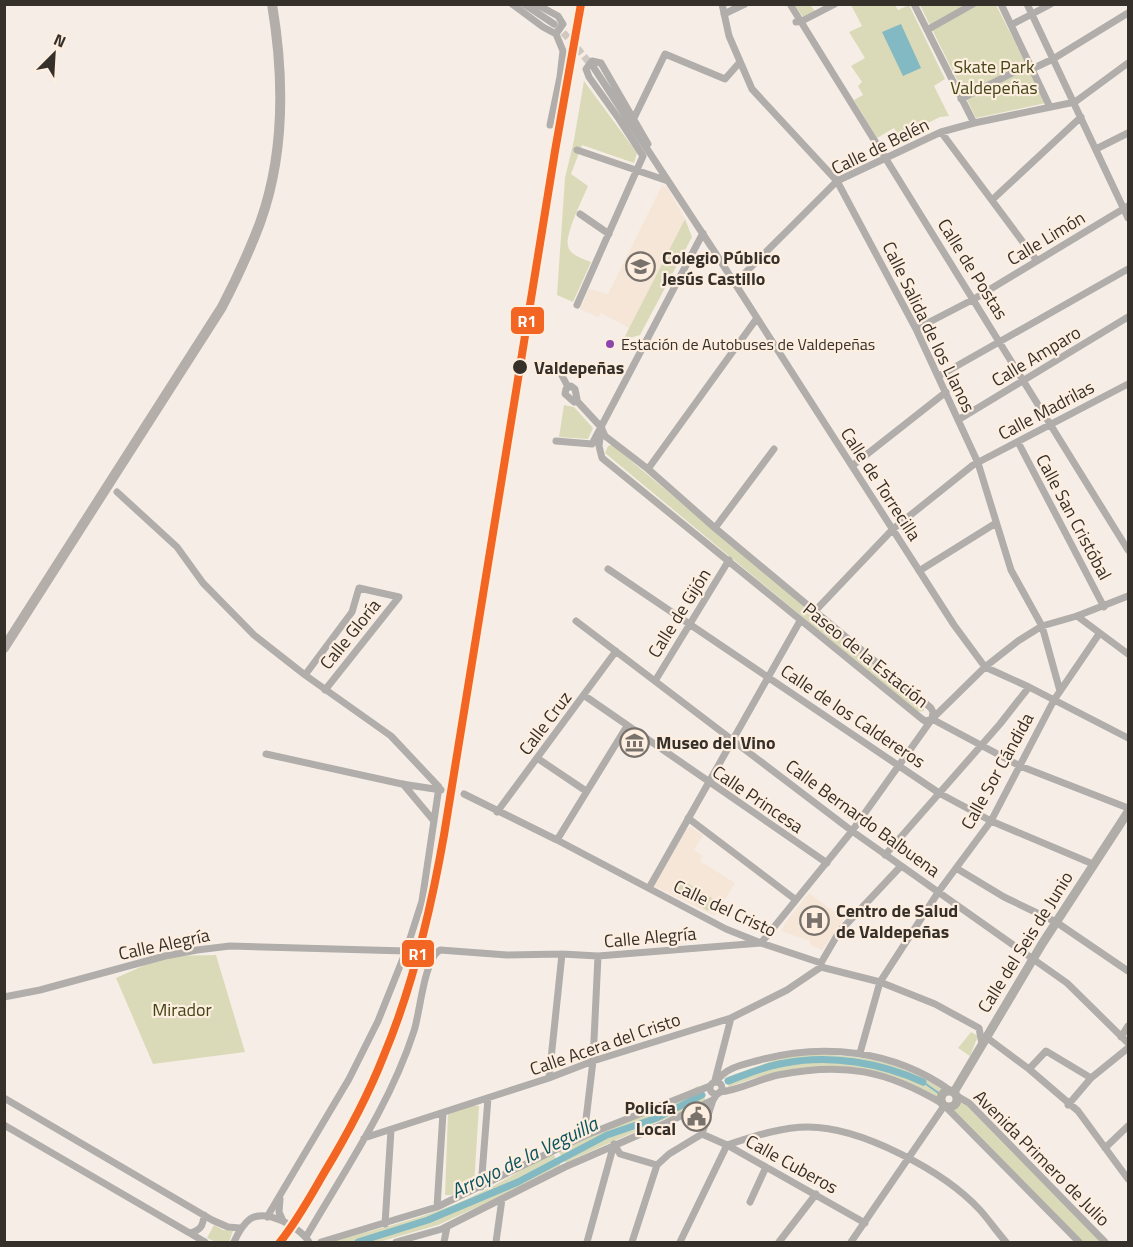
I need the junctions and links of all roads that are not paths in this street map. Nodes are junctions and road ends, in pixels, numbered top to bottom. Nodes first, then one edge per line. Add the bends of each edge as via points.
1 (272, 4) edge
2 (512, 4) edge
3 (524, 4) edge
4 (536, 4) edge
5 (722, 4) edge
6 (745, 4) edge
7 (790, 4) edge
8 (835, 4) edge
9 (914, 4) edge
10 (973, 4) edge
11 (1001, 4) edge
12 (1027, 4) edge
13 (1051, 4) edge
14 (1128, 13) edge
15 (724, 14) junction
16 (1032, 15) junction
17 (799, 22) junction
18 (554, 24) tunnel mouth
19 (1011, 25) junction
20 (927, 30) junction
21 (556, 34) junction
22 (1053, 59) junction
23 (740, 62) junction
24 (1128, 63) edge
25 (1031, 66) junction
26 (594, 68) tunnel mouth
27 (961, 99) junction
28 (1075, 102) junction
29 (1050, 107) junction
30 (1081, 117) junction
31 (634, 118) junction
32 (974, 123) junction
33 (550, 125) dead end
34 (941, 132) junction
35 (1128, 133) edge
36 (1096, 149) junction
37 (578, 150) dead end
38 (886, 158) junction
39 (638, 170) junction
40 (668, 181) junction
41 (837, 181) junction
42 (676, 193) junction
43 (992, 200) junction
44 (1126, 207) edge
45 (580, 214) dead end
46 (1128, 218) edge
47 (703, 233) junction
48 (609, 234) junction
49 (1037, 261) junction
50 (1128, 270) edge
51 (735, 283) junction
52 (974, 299) junction
53 (577, 305) dead end
54 (757, 318) junction
55 (1128, 318) edge
56 (916, 329) junction
57 (1001, 343) junction
58 (557, 366) dead end
59 (939, 376) junction
60 (1024, 381) junction
61 (1128, 384) edge
62 (946, 392) junction
63 (958, 420) junction
64 (1051, 425) junction
65 (601, 427) junction
66 (556, 441) dead end
67 (1018, 442) junction
68 (774, 449) dead end
69 (978, 463) junction
70 (852, 466) junction
71 (648, 469) junction
72 (117, 492) dead end
73 (996, 523) junction
74 (716, 528) junction
75 (893, 529) junction
76 (1128, 550) edge
77 (729, 560) junction
78 (608, 570) dead end
79 (919, 571) junction
80 (1128, 596) edge
81 (1104, 607) junction
82 (815, 611) junction
83 (1077, 616) junction
84 (576, 621) dead end
85 (800, 621) junction
86 (690, 624) junction
87 (1042, 626) junction
88 (1099, 634) junction
89 (4, 648) edge
90 (616, 651) junction
91 (1128, 654) edge
92 (985, 667) junction
93 (305, 675) junction
94 (769, 677) junction
95 (655, 681) junction
96 (1029, 687) junction
97 (325, 690) junction
98 (1060, 691) junction
99 (585, 696) junction
100 (1054, 700) junction
101 (932, 719) junction
102 (627, 726) junction
103 (1128, 738) edge
104 (734, 740) junction
105 (980, 746) junction
106 (266, 754) dead end
107 (537, 758) junction
108 (897, 765) junction
109 (1020, 766) junction
110 (709, 783) junction
111 (402, 784) junction
112 (440, 790) junction
113 (586, 790) junction
114 (939, 793) junction
115 (464, 794) dead end
116 (1128, 810) edge
117 (497, 812) junction
118 (688, 818) junction
119 (434, 821) junction
120 (991, 821) junction
121 (852, 831) junction
122 (557, 840) junction
123 (885, 855) junction
124 (827, 864) junction
125 (1093, 864) junction
126 (901, 866) junction
127 (956, 868) junction
128 (649, 888) junction
129 (939, 891) junction
130 (796, 900) junction
131 (1056, 922) junction
132 (726, 929) junction
133 (761, 944) junction
134 (722, 945) junction
135 (406, 951) junction
136 (562, 954) junction
137 (598, 956) junction
138 (1033, 959) junction
139 (821, 965) junction
140 (1128, 971) edge
141 (880, 982) junction
142 (4, 997) edge
143 (731, 1018) junction
144 (996, 1020) junction
145 (1128, 1026) edge
146 (979, 1028) junction
147 (1121, 1037) junction
148 (984, 1040) junction
149 (1128, 1043) edge
150 (1128, 1048) edge
151 (860, 1053) junction
152 (593, 1061) junction
153 (1029, 1069) junction
154 (549, 1078) junction
155 (1091, 1078) junction
156 (714, 1083) junction
157 (954, 1093) junction
158 (717, 1095) junction
159 (4, 1098) edge
160 (488, 1098) junction
161 (1068, 1105) junction
162 (944, 1106) junction
163 (443, 1113) junction
164 (4, 1125) edge
165 (1128, 1126) edge
166 (391, 1130) junction
167 (702, 1134) junction
168 (584, 1136) junction
169 (364, 1138) junction
170 (614, 1144) junction
171 (727, 1145) junction
172 (1105, 1149) junction
173 (910, 1158) junction
174 (657, 1165) junction
175 (766, 1167) junction
176 (1128, 1179) edge
177 (481, 1187) junction
178 (816, 1194) junction
179 (280, 1197) junction
180 (502, 1199) junction
181 (750, 1202) dead end
182 (438, 1207) junction
183 (204, 1215) junction
184 (267, 1217) junction
185 (283, 1221) junction
186 (865, 1223) junction
187 (385, 1224) junction
188 (447, 1227) junction
189 (240, 1228) junction
190 (190, 1233) junction
191 (307, 1240) edge
192 (414, 1240) edge
193 (855, 1241) edge
194 (205, 1242) edge
195 (234, 1242) edge
196 (321, 1242) edge
197 (396, 1242) edge
198 (444, 1242) edge
199 (496, 1242) edge
200 (587, 1242) edge
201 (632, 1242) edge
202 (680, 1242) edge
203 (779, 1242) edge
204 (1006, 1242) edge
205 (1079, 1242) edge
206 (1104, 1242) edge

1 - 89 main road via 279,46 277,145 260,221 243,264 222,308
2 - 21 street
3 - 18 street
4 - 21 street via 558,16 563,24
5 - 15 street, Calle Salida de los Llanos
6 - 15 street
7 - 17 street, Calle de Postas
8 - 17 street
9 - 20 street
10 - 20 street
11 - 19 street
12 - 16 street
13 - 16 street
14 - 22 street
15 - 23 street, Calle Salida de los Llanos
16 - 19 street
16 - 22 street
17 - 38 street, Calle de Postas
19 - 25 street
20 - 27 street
21 - 33 street via 563,51
22 - 25 street
22 - 28 street
23 - 31 street via 725,79 664,54
23 - 41 street, Calle Salida de los Llanos via 752,89
24 - 28 street
25 - 27 street
25 - 29 street
26 - 40 street, Calle de Torrecilla
27 - 32 street
28 - 29 street, Calle de Belén
28 - 30 street
29 - 32 street, Calle de Belén
30 - 36 street
30 - 43 street
31 - 39 street via 601,63 592,61 586,69 589,77 643,156
31 - 42 street
32 - 34 street, Calle de Belén
34 - 38 street, Calle de Belén
34 - 43 street
35 - 36 street
36 - 44 street
37 - 39 street
38 - 41 street, Calle de Belén
38 - 52 street, Calle de Postas
39 - 40 street
39 - 48 street
40 - 42 street, Calle de Torrecilla
41 - 51 street, Calle de Belén
41 - 56 street, Calle Salida de los Llanos
42 - 47 street, Calle de Torrecilla
43 - 49 street
44 - 46 street
44 - 49 street, Calle Limón
45 - 48 street
47 - 51 street, Calle de Torrecilla
47 - 65 street
48 - 53 street
49 - 52 street, Calle Limón
50 - 57 street
51 - 54 street, Calle de Torrecilla
52 - 56 street, Calle Limón
52 - 57 street, Calle de Postas
54 - 70 street, Calle de Torrecilla
54 - 71 street
55 - 60 street, Calle Amparo
56 - 59 street, Calle Salida de los Llanos
57 - 59 street
57 - 60 street, Calle de Postas
58 - 65 street, Paseo de la Estación via 568,387 575,389 576,400
59 - 62 street, Calle Salida de los Llanos
60 - 63 street, Calle Amparo
60 - 64 street, Calle de Postas
61 - 64 street, Calle Madrilas
62 - 63 street, Calle Salida de los Llanos
62 - 70 street
63 - 69 street, Calle Salida de los Llanos
64 - 67 street, Calle Madrilas
64 - 76 street, Calle de Postas
65 - 66 street via 592,444
65 - 71 street, Paseo de la Estación via 605,436
65 - 77 street, Paseo de la Estación via 602,458
67 - 69 street, Calle Madrilas
67 - 81 street, Calle San Cristóbal
68 - 74 street
69 - 73 street, Calle Salida de los Llanos
69 - 75 street, Calle Madrilas
70 - 75 street, Calle de Torrecilla
71 - 74 street, Paseo de la Estación
72 - 93 street via 177,547 203,583 254,635
73 - 79 street
73 - 87 street, Calle Salida de los Llanos via 1011,570
74 - 82 street, Paseo de la Estación
75 - 79 street, Calle de Torrecilla
75 - 82 street, Calle Madrilas
77 - 85 street, Paseo de la Estación
77 - 86 street, Calle de Gijón
78 - 86 street, Calle de los Caldereros
79 - 92 street, Calle de Torrecilla
80 - 81 street
81 - 83 street
82 - 101 street, Paseo de la Estación via 932,708
83 - 87 street
83 - 88 street
84 - 90 street, Calle Bernardo Balbuena
85 - 94 street
85 - 101 street, Paseo de la Estación via 922,719
86 - 94 street, Calle de los Caldereros
86 - 95 street, Calle de Gijón
87 - 92 street
87 - 98 street, Calle Salida de los Llanos
88 - 91 street
88 - 98 street, Calle Sor Cándida
90 - 95 street, Calle Bernardo Balbuena
90 - 99 street, Calle Cruz
92 - 96 street, Calle de Torrecilla
92 - 101 street
93 - 97 street
93 - 97 street, Calle Gloría via 352,612 359,588 399,597
94 - 104 street
94 - 108 street, Calle de los Caldereros
95 - 104 street, Calle Bernardo Balbuena
96 - 100 street, Calle de Torrecilla
96 - 105 street
97 - 112 street via 391,736
98 - 100 street, Calle Sor Cándida
99 - 102 street, Calle Princesa
99 - 107 street, Calle Cruz
100 - 103 street, Calle de Torrecilla
100 - 109 street, Calle Sor Cándida
101 - 105 street
101 - 108 street
102 - 110 street, Calle Princesa
102 - 113 street
104 - 110 street
104 - 121 street, Calle Bernardo Balbuena
105 - 109 street
105 - 114 street
106 - 111 street
107 - 113 street
107 - 117 street, Calle Cruz
108 - 114 street, Calle de los Caldereros
108 - 121 street
109 - 116 street
109 - 120 street, Calle Sor Cándida
110 - 118 street
110 - 124 street, Calle Princesa
111 - 112 street
111 - 119 street
112 - 119 street
113 - 122 street
114 - 120 street, Calle de los Caldereros
114 - 123 street
115 - 117 street, Calle del Cristo
116 - 125 street, Calle del Seis de Junio
117 - 122 street, Calle del Cristo
118 - 128 street
118 - 130 street
119 - 135 street via 422,901
120 - 125 street, Calle de los Caldereros
120 - 127 street, Calle Sor Cándida
121 - 123 street, Calle Bernardo Balbuena
121 - 124 street
122 - 128 street, Calle del Cristo
123 - 126 street, Calle Bernardo Balbuena
124 - 130 street
125 - 131 street, Calle del Seis de Junio
126 - 129 street, Calle Bernardo Balbuena
126 - 139 street via 839,932
127 - 129 street, Calle Sor Cándida
127 - 131 street
128 - 132 street, Calle del Cristo
129 - 138 street, Calle Bernardo Balbuena
129 - 141 street, Calle Sor Cándida
130 - 133 street
131 - 138 street, Calle del Seis de Junio
131 - 140 street
132 - 133 street, Calle del Cristo
132 - 134 street via 726,942
133 - 134 street, Calle Alegría
133 - 139 street, Calle del Cristo
134 - 137 street, Calle Alegría
135 - 142 street, Calle Alegría via 230,946 165,956
135 - 179 street via 349,1079
136 - 137 street, Calle Alegría
136 - 154 street
136 - 169 street, Calle Alegría via 440,950 434,954 408,1052
137 - 152 street
138 - 144 street, Calle del Seis de Junio
138 - 147 street, Calle Bernardo Balbuena via 1067,983
139 - 141 street, Calle del Cristo
139 - 143 street, Calle Acera del Cristo via 787,990
141 - 146 street, Calle del Cristo via 935,1004
141 - 151 street, Calle Sor Cándida
143 - 152 street, Calle Acera del Cristo
143 - 156 street
144 - 146 street
144 - 148 street, Calle del Seis de Junio
145 - 147 street
146 - 148 street
147 - 149 street, Calle Bernardo Balbuena
148 - 153 street
148 - 157 street, Calle del Seis de Junio
150 - 155 street
151 - 156 street, Avenida Primero de Julio via 773,1056 729,1070
151 - 157 street, Avenida Primero de Julio via 911,1067
152 - 154 street, Calle Acera del Cristo
152 - 168 street
153 - 155 street via 1046,1051
153 - 161 street
154 - 160 street, Calle Acera del Cristo
155 - 161 street
156 - 158 street via 721,1086
156 - 168 street, Avenida Primero de Julio
157 - 162 street, Calle del Seis de Junio via 941,1096
157 - 206 street, Avenida Primero de Julio via 969,1103
158 - 162 street, Avenida Primero de Julio via 776,1075 846,1069 888,1077
158 - 167 street
158 - 170 street, Avenida Primero de Julio via 666,1123
159 - 183 street
160 - 163 street, Calle Acera del Cristo
160 - 177 street
161 - 172 street via 1078,1112
162 - 173 street
162 - 205 street, Avenida Primero de Julio
163 - 166 street, Calle Acera del Cristo
163 - 182 street
164 - 190 street
165 - 172 street
166 - 169 street, Calle Acera del Cristo
166 - 187 street
167 - 171 street, Calle Cuberos
167 - 174 street
168 - 177 street, Avenida Primero de Julio
169 - 191 street
170 - 174 street via 620,1154
170 - 180 street, Avenida Primero de Julio
170 - 200 street
171 - 173 street via 809,1127 862,1137
171 - 175 street, Calle Cuberos
171 - 202 street
172 - 176 street
173 - 186 street
173 - 204 street via 968,1199
174 - 201 street
175 - 178 street, Calle Cuberos
175 - 181 street
177 - 182 street, Avenida Primero de Julio
178 - 186 street, Calle Cuberos
178 - 203 street
179 - 184 street
179 - 185 street
180 - 188 street, Avenida Primero de Julio
180 - 199 street
182 - 187 street, Avenida Primero de Julio
183 - 189 street via 228,1227
183 - 190 street via 203,1225
184 - 185 street
184 - 189 street via 257,1216
185 - 191 street
186 - 193 street
187 - 196 street, Avenida Primero de Julio
188 - 192 street, Avenida Primero de Julio
188 - 198 street
189 - 195 street
190 - 194 street
192 - 197 street, Avenida Primero de Julio

